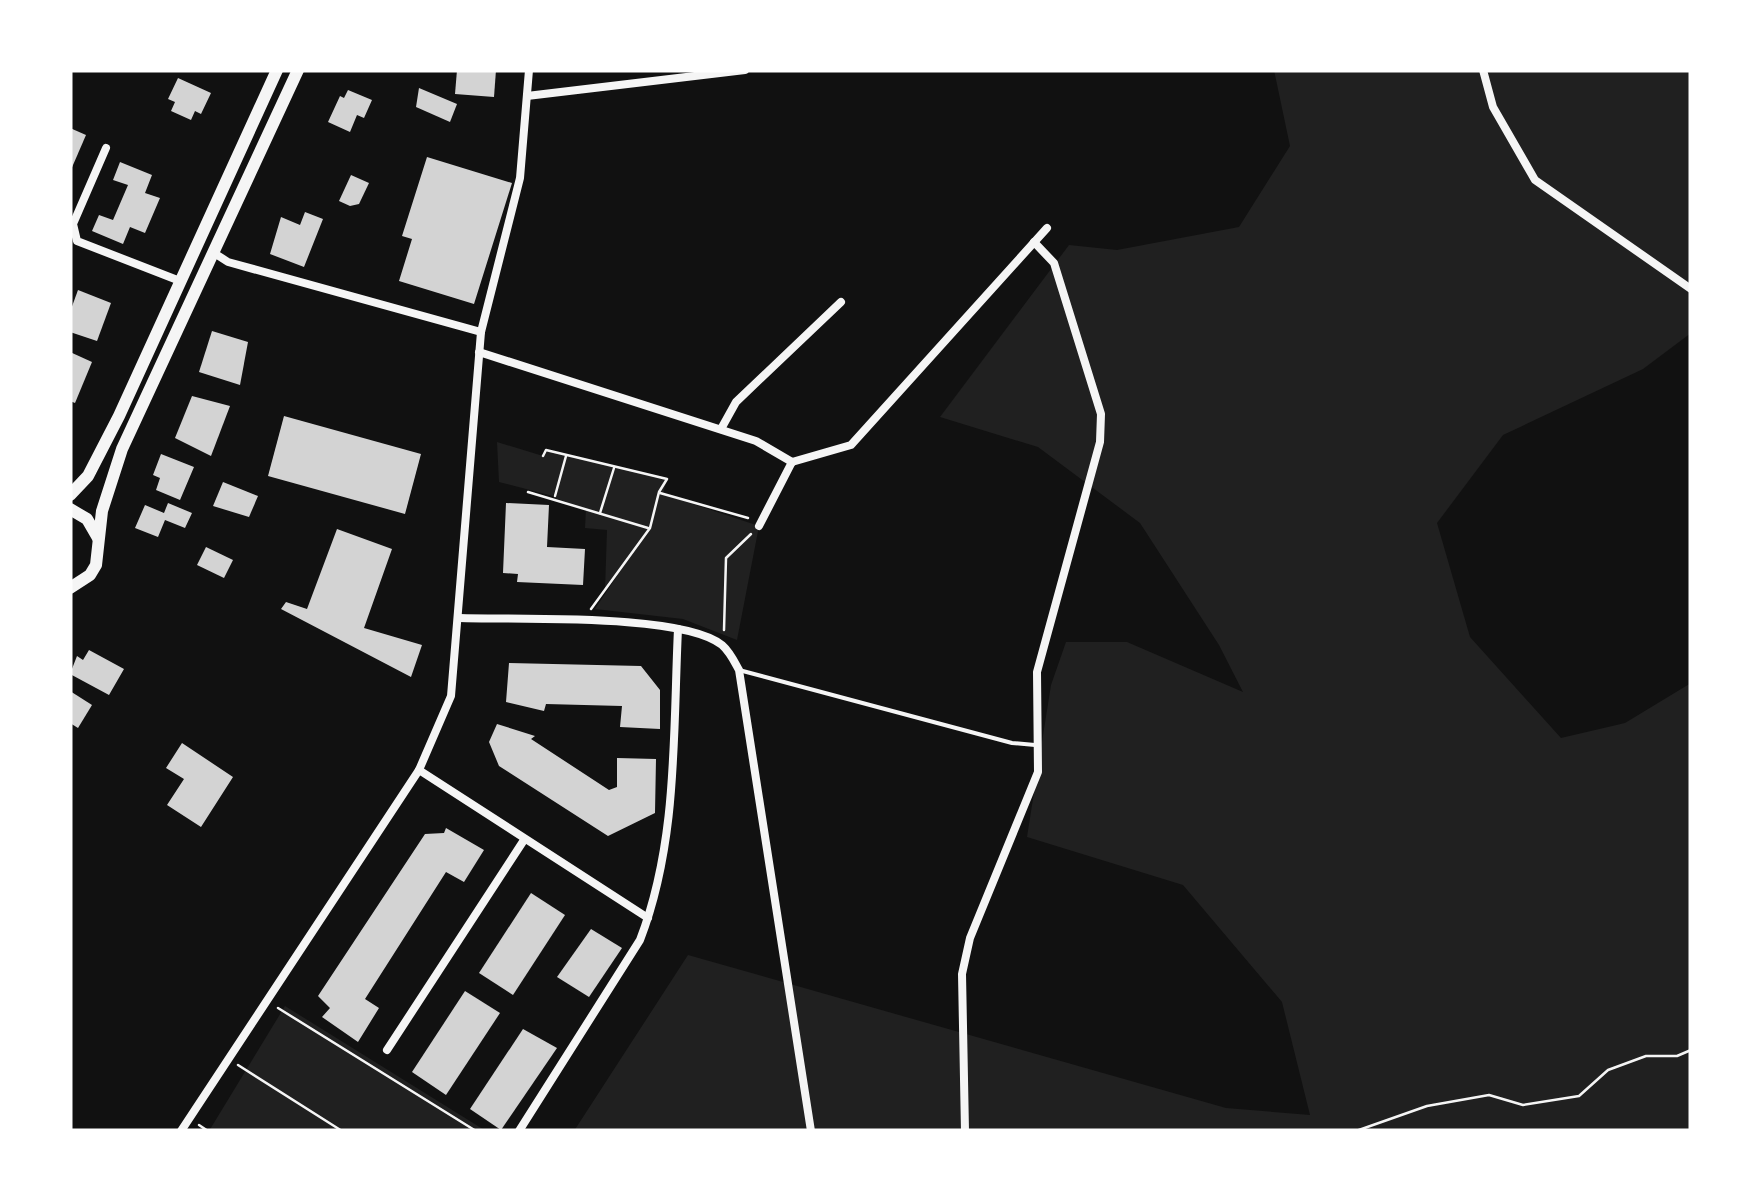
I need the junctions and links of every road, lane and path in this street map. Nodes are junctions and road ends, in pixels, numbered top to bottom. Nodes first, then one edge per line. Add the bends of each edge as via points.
1 (276, 70) edge
2 (298, 70) edge
3 (528, 70) edge
4 (745, 70) edge
5 (1483, 70) edge
6 (527, 96) junction
7 (106, 148) dead end
8 (1048, 228) dead end
9 (1034, 242) junction
10 (214, 253) junction
11 (180, 280) junction
12 (1691, 289) edge
13 (841, 302) dead end
14 (481, 332) junction
15 (479, 352) junction
16 (721, 429) junction
17 (566, 454) junction
18 (544, 456) dead end
19 (792, 462) junction
20 (615, 466) junction
21 (528, 492) dead end
22 (658, 492) junction
23 (70, 495) edge
24 (555, 498) junction
25 (70, 509) edge
26 (600, 514) junction
27 (760, 524) junction
28 (650, 528) junction
29 (99, 541) junction
30 (74, 587) edge
31 (460, 618) junction
32 (581, 623) junction
33 (678, 629) junction
34 (719, 642) junction
35 (739, 670) junction
36 (1038, 745) junction
37 (419, 770) junction
38 (524, 840) junction
39 (648, 918) junction
40 (266, 1001) junction
41 (387, 1050) dead end
42 (1691, 1050) edge
43 (228, 1059) junction
44 (181, 1131) edge
45 (342, 1131) edge
46 (476, 1131) edge
47 (519, 1131) edge
48 (811, 1131) edge
49 (965, 1131) edge
50 (1356, 1131) edge

1 - 11 main road
2 - 10 main road
3 - 6 street
4 - 6 street
5 - 12 street via 1493,108 1534,180
6 - 14 street via 520,178
7 - 11 street via 73,224 77,240
8 - 9 street
9 - 19 street via 851,445
9 - 36 street via 1054,263 1101,414 1100,442 1037,672
10 - 14 street
10 - 29 main road via 122,449
11 - 23 main road via 106,443
13 - 16 street via 736,402
14 - 15 street
15 - 16 street
15 - 31 street
16 - 19 street
17 - 18 path via 546,450
17 - 20 path
17 - 24 path
19 - 27 street
20 - 22 path via 667,479
20 - 26 path
21 - 24 path
22 - 27 path
22 - 28 path
24 - 26 path
25 - 29 main road via 87,519
26 - 28 path
27 - 34 path via 726,558 727,621
28 - 32 path
29 - 30 main road via 96,565
31 - 32 street
31 - 37 street via 451,696
32 - 33 street
33 - 34 street
33 - 39 street via 668,841
34 - 35 street
35 - 36 lane
35 - 48 street
36 - 49 street via 1038,772 970,938 962,974
37 - 38 street
37 - 40 street
38 - 39 street
38 - 41 street
39 - 47 street
40 - 43 street
40 - 46 path
42 - 50 path via 1608,1070 1579,1096 1523,1105 1489,1094
43 - 44 street
43 - 45 path

